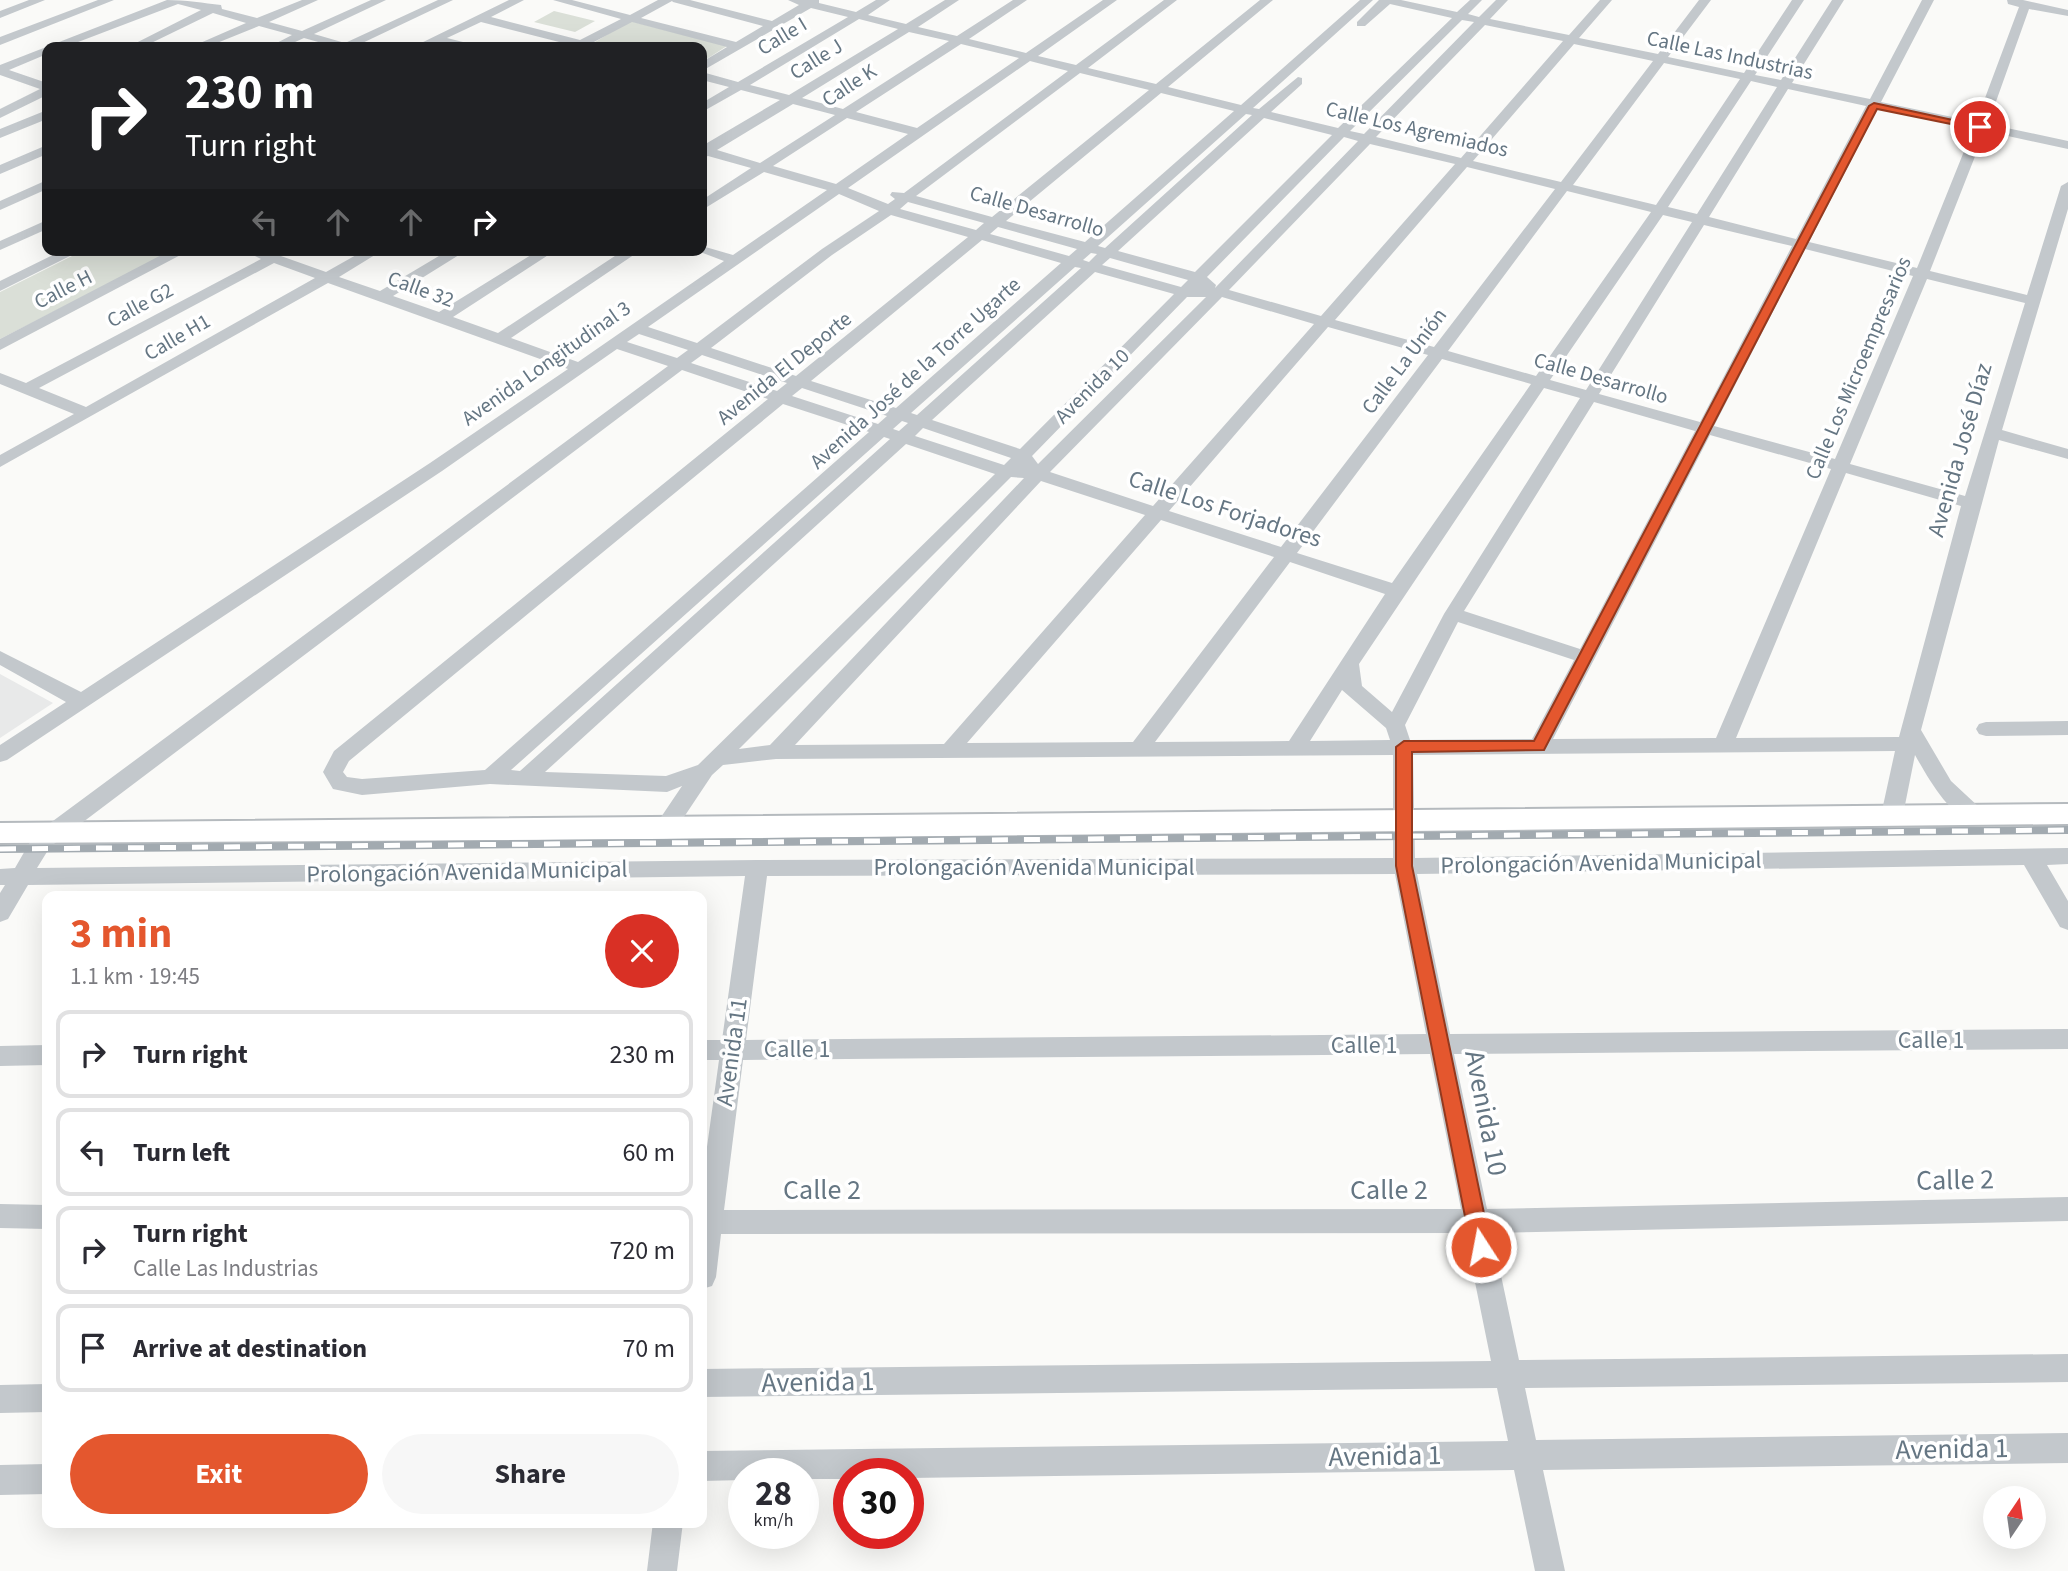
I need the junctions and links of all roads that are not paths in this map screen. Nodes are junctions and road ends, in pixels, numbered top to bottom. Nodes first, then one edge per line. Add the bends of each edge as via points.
1 (39, 0) edge
2 (108, 0) edge
3 (177, 0) edge
4 (231, 0) edge
5 (312, 0) edge
6 (380, 0) edge
7 (447, 0) edge
8 (518, 0) edge
9 (559, 0) edge
10 (667, 0) edge
11 (677, 0) edge
12 (794, 0) edge
13 (884, 0) edge
14 (953, 0) edge
15 (1021, 0) edge
16 (1111, 0) edge
17 (1171, 0) edge
18 (1267, 0) edge
19 (1367, 0) edge
20 (1386, 0) edge
21 (1476, 0) edge
22 (1502, 0) edge
23 (1606, 0) edge
24 (1705, 0) edge
25 (1798, 0) edge
26 (1838, 0) edge
27 (1928, 0) edge
28 (1999, 0) edge
29 (812, 2) edge
30 (2019, 2) edge
31 (211, 9) junction
32 (2068, 13) edge
33 (0, 15) edge
34 (858, 16) junction
35 (1460, 16) junction
36 (480, 18) junction
37 (632, 19) junction
38 (1481, 21) junction
39 (252, 24) junction
40 (773, 25) junction
41 (906, 29) junction
42 (304, 34) junction
43 (436, 39) junction
44 (1570, 40) junction
45 (0, 41) edge
46 (290, 41) junction
47 (956, 41) junction
48 (68, 42) edge
49 (145, 42) edge
50 (209, 42) edge
51 (294, 42) edge
52 (330, 42) edge
53 (358, 42) edge
54 (429, 42) edge
55 (448, 42) edge
56 (569, 42) edge
57 (591, 42) edge
58 (737, 46) junction
59 (42, 52) edge
60 (1027, 58) junction
61 (1659, 60) junction
62 (707, 64) edge
63 (0, 70) edge
64 (1078, 71) junction
65 (707, 77) edge
66 (1747, 78) junction
67 (739, 85) junction
68 (1784, 86) junction
69 (42, 87) edge
70 (1156, 90) junction
71 (42, 92) edge
72 (791, 99) junction
73 (707, 105) edge
74 (1874, 106) junction
75 (1243, 111) junction
76 (844, 113) junction
77 (0, 114) edge
78 (1261, 115) junction
79 (42, 116) edge
80 (1980, 127) junction
81 (1341, 132) junction
82 (919, 133) junction
83 (0, 134) edge
84 (1368, 139) junction
85 (2068, 145) edge
86 (42, 151) edge
87 (707, 152) edge
88 (707, 156) edge
89 (707, 157) edge
90 (1466, 162) junction
91 (4, 165) edge
92 (761, 167) junction
93 (748, 175) junction
94 (42, 176) edge
95 (42, 186) edge
96 (1564, 186) junction
97 (2068, 186) edge
98 (832, 193) junction
99 (907, 197) junction
100 (707, 203) edge
101 (0, 206) edge
102 (2065, 206) edge
103 (1660, 209) junction
104 (889, 210) junction
105 (1701, 219) junction
106 (997, 221) junction
107 (42, 226) edge
108 (979, 235) junction
109 (2060, 242) edge
110 (1802, 244) junction
111 (0, 246) edge
112 (1088, 247) junction
113 (707, 252) edge
114 (1107, 253) junction
115 (63, 256) edge
116 (171, 256) edge
117 (267, 256) edge
118 (365, 256) edge
119 (450, 256) edge
120 (539, 256) edge
121 (625, 256) edge
122 (273, 258) junction
123 (734, 260) junction
124 (1072, 261) junction
125 (1091, 266) junction
126 (1922, 273) junction
127 (326, 277) junction
128 (1199, 278) junction
129 (0, 288) edge
130 (1219, 292) junction
131 (1185, 293) junction
132 (381, 297) junction
133 (2031, 300) junction
134 (441, 318) junction
135 (1326, 322) junction
136 (636, 328) junction
137 (499, 339) junction
138 (615, 343) junction
139 (0, 345) edge
140 (700, 350) junction
141 (1436, 353) junction
142 (680, 365) junction
143 (578, 367) junction
144 (0, 378) edge
145 (1541, 382) junction
146 (799, 383) junction
147 (26, 389) junction
148 (1588, 396) junction
149 (779, 399) junction
150 (86, 413) junction
151 (900, 415) junction
152 (921, 422) junction
153 (1704, 428) junction
154 (881, 432) junction
155 (1992, 433) junction
156 (903, 439) junction
157 (2068, 454) edge
158 (1023, 456) junction
159 (1, 460) edge
160 (1840, 466) junction
161 (1007, 472) junction
162 (1038, 474) junction
163 (1971, 503) junction
164 (1158, 513) junction
165 (1285, 554) junction
166 (1396, 591) junction
167 (1453, 614) junction
168 (0, 657) edge
169 (1586, 657) junction
170 (1349, 664) junction
171 (81, 701) junction
172 (2068, 728) edge
173 (1986, 729) dead end
174 (1399, 736) junction
175 (1909, 737) junction
176 (1723, 745) junction
177 (1539, 746) junction
178 (1294, 748) junction
179 (1138, 750) junction
180 (949, 751) junction
181 (776, 752) junction
182 (0, 755) edge
183 (711, 764) junction
184 (490, 778) junction
185 (524, 779) junction
186 (1972, 814) junction
187 (2068, 814) edge
188 (1892, 815) junction
189 (1404, 820) junction
190 (664, 829) junction
191 (56, 832) junction
192 (0, 833) edge
193 (2068, 856) edge
194 (2031, 857) junction
195 (1404, 866) junction
196 (757, 868) junction
197 (11, 877) edge
198 (0, 913) edge
199 (2068, 920) edge
200 (2068, 1039) edge
201 (1440, 1044) junction
202 (707, 1050) edge
203 (733, 1050) junction
204 (42, 1055) edge
205 (0, 1056) edge
206 (708, 1183) edge
207 (2068, 1209) edge
208 (0, 1216) edge
209 (42, 1217) edge
210 (1476, 1221) junction
211 (709, 1222) junction
212 (707, 1238) edge
213 (2068, 1368) edge
214 (1507, 1375) junction
215 (707, 1383) edge
216 (42, 1398) edge
217 (0, 1399) edge
218 (2068, 1448) edge
219 (1524, 1454) junction
220 (707, 1466) edge
221 (42, 1479) edge
222 (0, 1480) edge
223 (667, 1528) edge
224 (662, 1571) edge
225 (1550, 1571) edge

1 - 33 street
2 - 45 street
3 - 31 street
3 - 48 street
4 - 31 street
5 - 39 street
6 - 42 street
7 - 53 street
8 - 36 street
9 - 37 street
10 - 37 street
11 - 40 street
12 - 29 street, Calle Los Agremiados
13 - 34 street, Calle I
14 - 41 street, Calle J
15 - 47 street, Calle K
16 - 60 street, Avenida Longitudinal 3
17 - 64 street
18 - 70 street, Avenida El Deporte
19 - 75 street, Avenida José de la Torre Ugarte
20 - 35 street, Calle Las Industrias
20 - 78 street, Avenida José de la Torre Ugarte
21 - 35 street, Avenida 10
22 - 38 street, Avenida 10
23 - 44 street
24 - 61 street, Calle La Unión
25 - 66 street
26 - 68 street
27 - 74 street
28 - 30 street
29 - 34 street, Calle Los Agremiados
29 - 40 street
30 - 32 street
30 - 80 street, Calle Los Microempresarios
31 - 39 street
31 - 49 street
34 - 41 street, Calle Los Agremiados
34 - 67 street, Calle I
35 - 38 street, Calle Las Industrias
35 - 81 street, Avenida 10
36 - 43 street
36 - 56 street
37 - 57 street
37 - 58 street
38 - 44 street, Calle Las Industrias
38 - 84 street, Avenida 10
39 - 42 street
39 - 46 street
39 - 50 street
40 - 58 street
41 - 47 street, Calle Los Agremiados
41 - 72 street, Calle J
42 - 46 street
42 - 52 street
43 - 54 street
43 - 55 street
44 - 61 street, Calle Las Industrias
44 - 90 street
46 - 51 street
47 - 60 street, Calle Los Agremiados
47 - 76 street, Calle K
58 - 62 street
59 - 63 street
60 - 64 street, Calle Los Agremiados
60 - 82 street, Avenida Longitudinal 3
61 - 66 street, Calle Las Industrias
61 - 96 street, Calle La Unión
63 - 69 street
64 - 70 street, Calle Los Agremiados
64 - 99 street
65 - 67 street
66 - 68 street, Calle Las Industrias
66 - 103 street
67 - 72 street
67 - 73 street, Calle I
68 - 74 street, Calle Las Industrias
68 - 105 street
70 - 75 street, Calle Los Agremiados
70 - 106 street, Avenida El Deporte
71 - 77 street
72 - 76 street
72 - 87 street, Calle J
74 - 80 street, Calle Las Industrias
74 - 110 street
75 - 78 street, Calle Los Agremiados
75 - 112 street, Avenida José de la Torre Ugarte
76 - 82 street
76 - 92 street, Calle K
78 - 81 street, Calle Los Agremiados
78 - 114 street, Avenida José de la Torre Ugarte
79 - 83 street
80 - 85 street, Calle Las Industrias
80 - 126 street, Calle Los Microempresarios
81 - 84 street, Calle Los Agremiados
81 - 128 street, Avenida 10
82 - 98 street, Avenida Longitudinal 3
84 - 90 street, Calle Los Agremiados
84 - 130 street, Avenida 10
86 - 91 street
88 - 92 street, Calle Desarrollo
89 - 93 street, Calle Desarrollo
90 - 96 street, Calle Los Agremiados
90 - 135 street
91 - 94 street
92 - 93 street, Calle K
92 - 98 street, Calle Desarrollo
93 - 98 street, Calle Desarrollo
93 - 100 street, Calle K
95 - 101 street
96 - 103 street, Calle Los Agremiados
96 - 141 street, Calle La Unión
97 - 102 street, Avenida José Díaz
98 - 99 street, Calle Desarrollo
98 - 104 street, Calle Desarrollo
98 - 123 street, Avenida Longitudinal 3
99 - 104 street
99 - 106 street, Calle Desarrollo
102 - 109 street, Avenida José Díaz
103 - 105 street, Calle Los Agremiados
103 - 145 street
104 - 108 street, Calle Desarrollo
104 - 140 street
105 - 110 street, Calle Los Agremiados
105 - 148 street
106 - 108 street, Avenida El Deporte
106 - 112 street, Calle Desarrollo
107 - 111 street
108 - 124 street, Calle Desarrollo
108 - 146 street, Avenida El Deporte
109 - 133 street, Avenida José Díaz
110 - 126 street, Calle Los Agremiados
110 - 153 street
112 - 114 street, Calle Desarrollo
112 - 124 street, Avenida José de la Torre Ugarte
113 - 123 street
114 - 125 street, Avenida José de la Torre Ugarte
114 - 128 street, Calle Desarrollo
115 - 129 street
116 - 139 street, Calle H
117 - 122 street, Calle 32
118 - 127 street, Calle H1
119 - 132 street
120 - 134 street
121 - 137 street
122 - 127 street, Calle 32
122 - 147 street, Calle G2
123 - 136 street, Avenida Longitudinal 3
124 - 125 street, Calle Desarrollo
124 - 151 street, Avenida José de la Torre Ugarte
125 - 131 street, Calle Desarrollo
125 - 152 street, Avenida José de la Torre Ugarte
126 - 133 street, Calle Los Agremiados
126 - 160 street, Calle Los Microempresarios
127 - 132 street, Calle 32
127 - 150 street, Calle H1
128 - 130 street, Calle Desarrollo
128 - 131 street, Avenida 10
130 - 131 street, Calle Desarrollo
130 - 135 street, Calle Desarrollo
130 - 162 street, Avenida 10
131 - 158 street, Avenida 10
132 - 134 street, Calle 32
133 - 155 street, Avenida José Díaz
134 - 137 street, Calle 32
135 - 141 street, Calle Desarrollo
135 - 164 street
136 - 138 street, Avenida Longitudinal 3
136 - 140 street
137 - 143 street, Calle 32
138 - 142 street, Calle Los Forjadores
138 - 143 street, Avenida Longitudinal 3
140 - 142 street
140 - 146 street
141 - 145 street, Calle Desarrollo
141 - 165 street, Calle La Unión
142 - 149 street, Calle Los Forjadores
142 - 191 street
143 - 171 street, Avenida Longitudinal 3 via 436,467
144 - 147 street
145 - 148 street, Calle Desarrollo
145 - 166 street
146 - 149 street, Avenida El Deporte
146 - 151 street
147 - 150 street
148 - 153 street, Calle Desarrollo
148 - 167 street
149 - 154 street, Calle Los Forjadores
149 - 184 street, Avenida El Deporte via 341,756 333,772 340,783 362,787
150 - 159 street, Calle H1
151 - 152 street
151 - 154 street, Avenida José de la Torre Ugarte
152 - 156 street, Avenida José de la Torre Ugarte
152 - 158 street
153 - 160 street, Calle Desarrollo
153 - 169 street
154 - 156 street, Calle Los Forjadores
154 - 184 street, Avenida José de la Torre Ugarte
155 - 157 street
155 - 163 street, Avenida José Díaz
156 - 161 street, Calle Los Forjadores
156 - 185 street, Avenida José de la Torre Ugarte
158 - 161 street, Avenida 10
158 - 162 street
160 - 163 street, Calle Desarrollo
160 - 176 street, Calle Los Microempresarios
161 - 162 street, Calle Los Forjadores
161 - 183 street, Avenida 10
162 - 164 street, Calle Los Forjadores
162 - 181 street, Avenida 10
163 - 175 street, Avenida José Díaz
164 - 165 street, Calle Los Forjadores
164 - 180 street
165 - 166 street, Calle Los Forjadores
165 - 179 street, Calle La Unión
166 - 170 street
167 - 169 street
167 - 174 street
168 - 171 street
169 - 177 street
170 - 174 street via 1352,689
170 - 178 street
171 - 182 street, Avenida Longitudinal 3
172 - 173 street
174 - 177 street
174 - 178 street
174 - 189 street, Avenida 10
175 - 176 street
175 - 186 street via 1944,786
175 - 188 street, Avenida José Díaz
176 - 177 street
178 - 179 street
179 - 180 street
180 - 181 street
181 - 183 street
183 - 185 street via 667,784
183 - 190 street
184 - 185 street
186 - 187 main road, Prolongación Avenida Municipal
186 - 188 main road, Prolongación Avenida Municipal
188 - 189 main road, Prolongación Avenida Municipal
189 - 190 main road, Prolongación Avenida Municipal
189 - 195 street, Avenida 10
190 - 191 main road, Prolongación Avenida Municipal
191 - 192 main road, Prolongación Avenida Municipal
191 - 197 street via 42,841
193 - 194 street, Prolongación Avenida Municipal
194 - 195 street, Prolongación Avenida Municipal
194 - 199 street
195 - 196 street, Prolongación Avenida Municipal
195 - 201 street, Avenida 10
196 - 197 street, Prolongación Avenida Municipal
196 - 203 street, Avenida 11
197 - 198 street
200 - 201 street, Calle 1
201 - 203 street, Calle 1
201 - 210 street, Avenida 10
202 - 203 street, Calle 1
203 - 206 street, Avenida 11
204 - 205 street
206 - 211 street, Avenida 11
207 - 210 street, Calle 2
208 - 209 street
210 - 211 street, Calle 2
210 - 214 street, Avenida 10
211 - 212 street, Avenida 11
213 - 214 street, Avenida 1
214 - 215 street, Avenida 1
214 - 219 street, Avenida 10
216 - 217 street
218 - 219 street, Avenida 1
219 - 220 street, Avenida 1
219 - 225 street, Avenida 10
221 - 222 street
223 - 224 street

